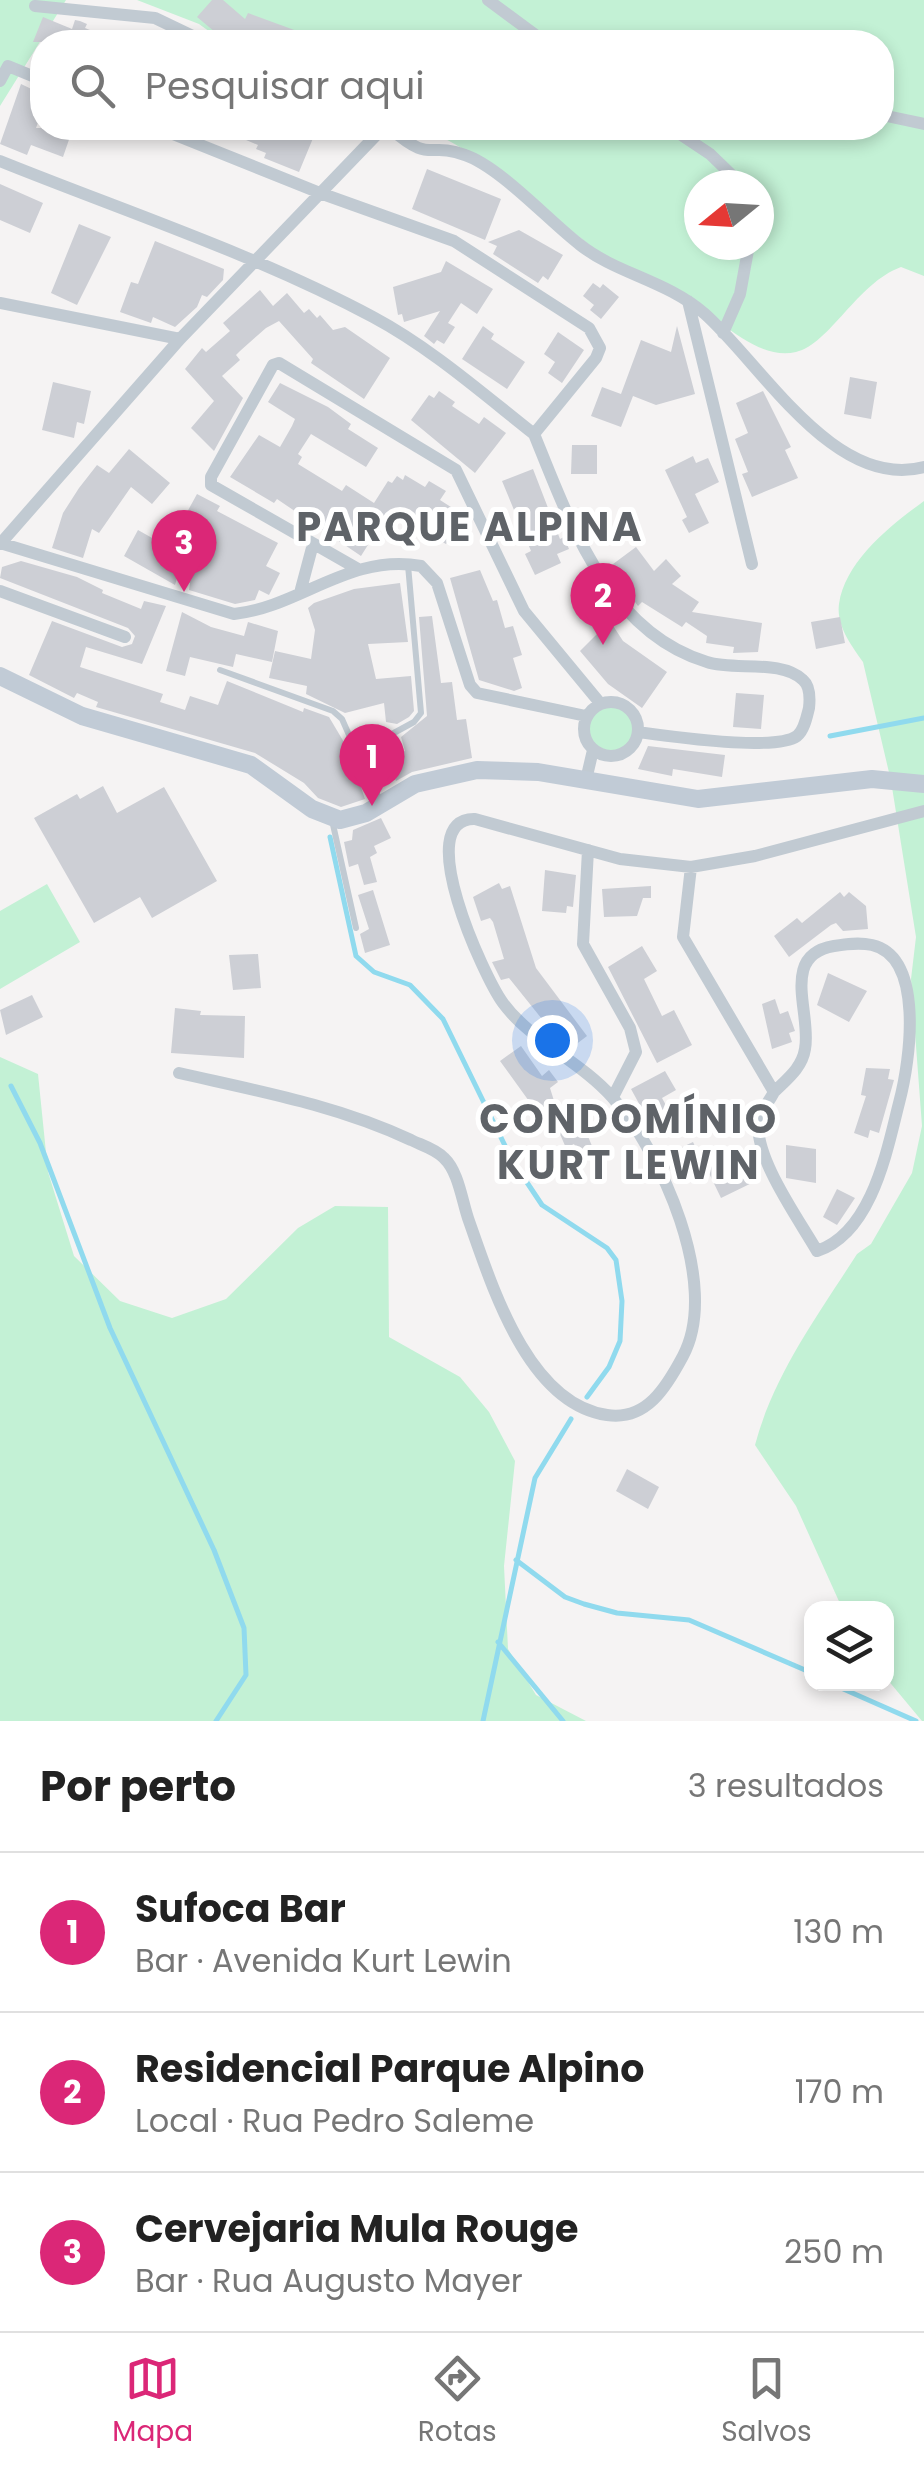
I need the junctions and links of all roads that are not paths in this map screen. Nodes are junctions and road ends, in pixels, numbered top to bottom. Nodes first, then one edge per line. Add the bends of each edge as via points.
1 (488, 0) edge
2 (35, 6) dead end
3 (180, 30) edge
4 (528, 30) edge
5 (30, 75) edge
6 (0, 81) edge
7 (894, 118) edge
8 (924, 124) edge
9 (187, 140) edge
10 (371, 140) edge
11 (404, 140) edge
12 (688, 140) edge
13 (0, 161) edge
14 (727, 170) edge
15 (320, 194) junction
16 (746, 260) edge
17 (252, 263) junction
18 (688, 301) junction
19 (0, 304) edge
20 (723, 333) junction
21 (180, 339) junction
22 (534, 434) junction
23 (924, 468) edge
24 (0, 543) edge
25 (313, 544) junction
26 (408, 564) junction
27 (752, 564) dead end
28 (358, 569) junction
29 (301, 589) junction
30 (0, 591) edge
31 (125, 638) dead end
32 (220, 670) dead end
33 (0, 676) edge
34 (600, 704) junction
35 (586, 716) junction
36 (638, 732) junction
37 (593, 750) junction
38 (358, 753) junction
39 (586, 780) junction
40 (924, 784) edge
41 (379, 806) junction
42 (924, 811) edge
43 (332, 818) junction
44 (588, 850) junction
45 (691, 866) junction
46 (356, 928) dead end
47 (178, 1073) dead end
48 (774, 1092) junction
49 (612, 1098) junction

1 - 4 street
2 - 3 street via 155,18
5 - 6 street via 8,66
7 - 8 street
9 - 15 street
10 - 15 street
11 - 18 street via 414,148 468,155 581,246
12 - 14 street
13 - 17 street
15 - 17 street
15 - 22 street via 454,241 589,328 600,348 596,358
16 - 20 street
17 - 21 street
17 - 22 street via 410,338
18 - 20 street
18 - 27 street
19 - 21 street
20 - 23 street via 754,372 835,443 874,469 900,474
21 - 24 street
22 - 36 street via 580,546 626,609 675,648 706,662 782,670 808,688 804,727 787,740 730,742
24 - 29 street via 234,614
25 - 28 street
25 - 29 street
25 - 34 street via 211,485 268,370 278,364 456,470 524,610
26 - 28 street
26 - 35 street via 421,566 437,583 477,693
26 - 38 lane via 420,713
28 - 29 street
30 - 31 street
32 - 38 lane via 333,711
33 - 43 main road via 82,716 251,765
34 - 35 street
34 - 36 street via 624,704
35 - 37 street via 584,734
36 - 37 street via 632,748 617,756
37 - 39 street
38 - 41 street
39 - 40 main road via 698,799 872,779
39 - 41 main road via 477,770 415,784
41 - 43 main road via 353,818
42 - 45 street
43 - 46 lane
44 - 45 street
44 - 49 street via 584,944 630,1028 636,1052
44 - 49 street via 476,819 457,823 448,844 464,922 505,1005
45 - 48 street via 683,937
47 - 49 street via 331,1107 441,1155 514,1334 562,1397 622,1418 656,1399 684,1354 694,1282 686,1235 651,1158
48 - 48 street via 806,1048 804,962 826,947 850,944 872,944 902,959 919,1030 882,1173 846,1230 818,1251 765,1152 759,1121

